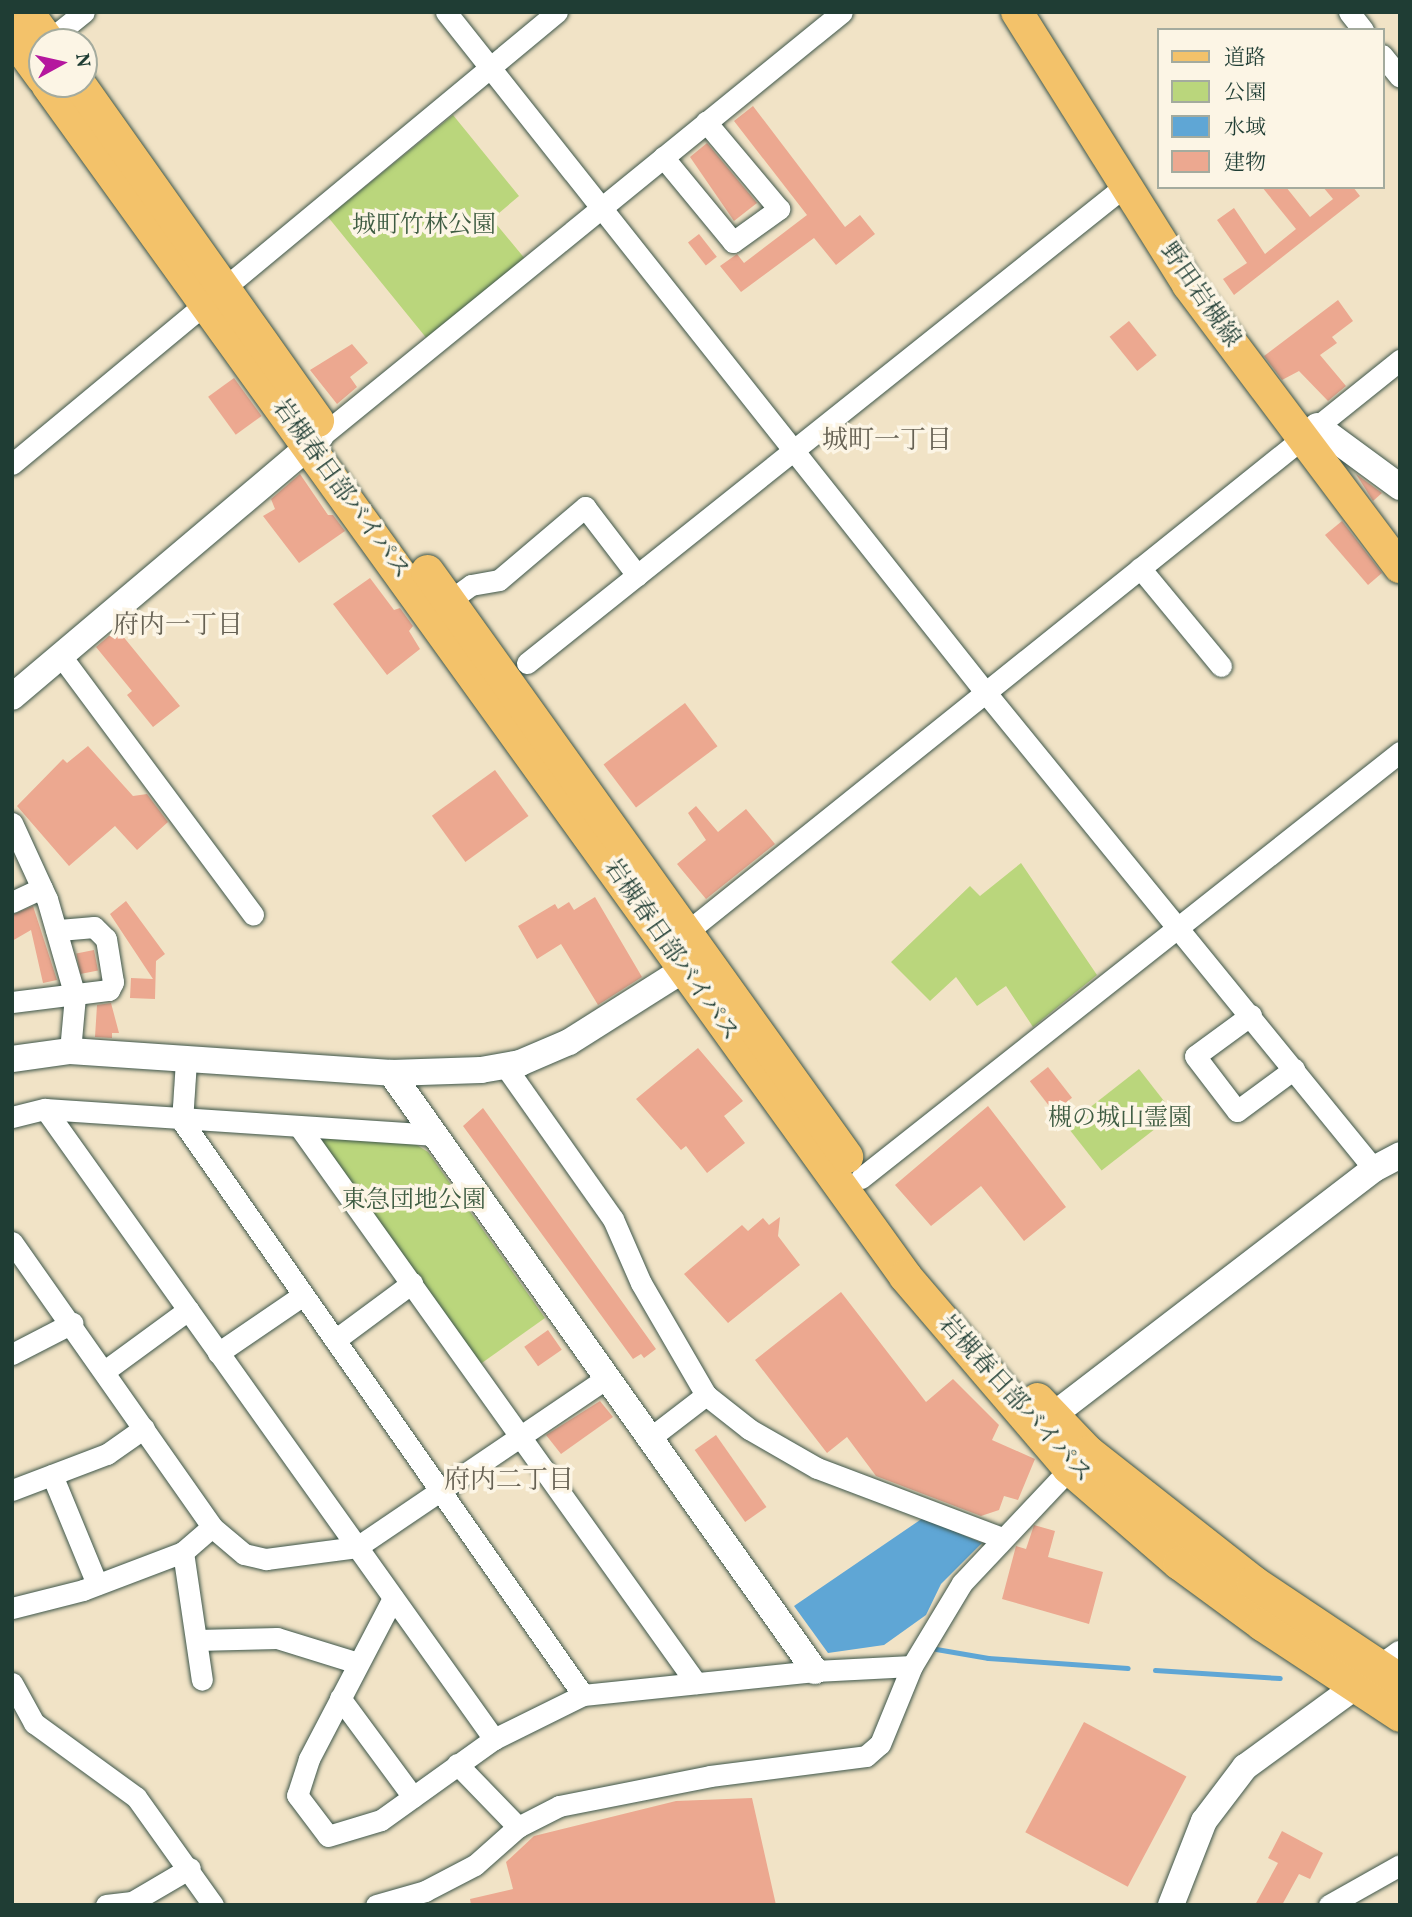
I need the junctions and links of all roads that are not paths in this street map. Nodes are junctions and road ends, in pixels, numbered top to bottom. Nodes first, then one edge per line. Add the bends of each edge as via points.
1 (27, 12) edge
2 (84, 12) edge
3 (446, 12) edge
4 (557, 12) edge
5 (842, 12) edge
6 (1017, 12) edge
7 (1349, 12) edge
8 (38, 28) edge
9 (65, 28) edge
10 (1361, 28) edge
11 (12, 36) edge
12 (1384, 57) edge
13 (28, 58) edge
14 (489, 66) junction
15 (1400, 77) edge
16 (58, 98) edge
17 (88, 98) edge
18 (706, 122) junction
19 (663, 157) junction
20 (1126, 186) junction
21 (603, 205) junction
22 (216, 295) junction
23 (1400, 360) edge
24 (1309, 432) junction
25 (317, 439) junction
26 (795, 449) junction
27 (12, 464) edge
28 (1400, 486) edge
29 (1400, 567) edge
30 (1140, 568) junction
31 (637, 575) junction
32 (449, 601) junction
33 (61, 656) junction
34 (527, 663) dead end
35 (1221, 666) dead end
36 (986, 693) junction
37 (12, 697) edge
38 (1400, 752) edge
39 (12, 822) edge
40 (42, 888) junction
41 (12, 902) edge
42 (253, 915) dead end
43 (1181, 929) junction
44 (56, 930) junction
45 (688, 931) junction
46 (682, 970) junction
47 (75, 996) junction
48 (12, 1002) edge
49 (1251, 1015) junction
50 (70, 1051) junction
51 (12, 1059) edge
52 (186, 1061) junction
53 (505, 1066) junction
54 (1294, 1069) junction
55 (391, 1073) junction
56 (44, 1109) junction
57 (12, 1117) edge
58 (182, 1121) junction
59 (300, 1128) junction
60 (432, 1135) junction
61 (1400, 1155) edge
62 (1374, 1169) junction
63 (861, 1178) junction
64 (12, 1242) edge
65 (412, 1283) junction
66 (303, 1295) junction
67 (188, 1310) junction
68 (72, 1323) junction
69 (335, 1340) junction
70 (218, 1353) junction
71 (12, 1354) edge
72 (106, 1370) junction
73 (608, 1377) junction
74 (706, 1395) junction
75 (1043, 1423) junction
76 (144, 1428) junction
77 (523, 1438) junction
78 (650, 1438) junction
79 (1078, 1459) junction
80 (52, 1475) junction
81 (12, 1490) edge
82 (440, 1491) junction
83 (212, 1527) junction
84 (1002, 1538) junction
85 (357, 1547) junction
86 (183, 1552) junction
87 (97, 1584) junction
88 (393, 1598) junction
89 (12, 1608) edge
90 (197, 1640) junction
91 (358, 1662) junction
92 (912, 1667) junction
93 (815, 1671) junction
94 (1385, 1672) edge
95 (202, 1680) dead end
96 (12, 1683) edge
97 (696, 1683) junction
98 (583, 1695) junction
99 (340, 1698) junction
100 (1400, 1715) edge
101 (494, 1739) junction
102 (457, 1764) junction
103 (413, 1797) junction
104 (517, 1827) junction
105 (1400, 1865) edge
106 (190, 1868) junction
107 (106, 1905) edge
108 (212, 1905) edge
109 (376, 1905) edge
110 (1171, 1905) edge
111 (1329, 1905) edge

1 - 8 highway
2 - 9 street
3 - 14 street
4 - 14 street
5 - 18 street
6 - 20 main road, 野田岩槻線
7 - 10 street
11 - 13 highway
12 - 15 street
14 - 21 street
14 - 22 street
16 - 22 highway, 岩槻春日部バイパス
17 - 22 highway, 岩槻春日部バイパス
18 - 19 street
18 - 19 street via 779,209 733,242
19 - 21 street
20 - 24 main road, 野田岩槻線 via 1188,285
20 - 26 street
21 - 25 street
21 - 26 street
22 - 25 highway, 岩槻春日部バイパス
22 - 27 street
23 - 24 street
24 - 28 street
24 - 29 main road, 野田岩槻線
24 - 30 street
25 - 32 highway, 岩槻春日部バイパス
25 - 33 street
25 - 46 highway, 岩槻春日部バイパス
26 - 31 street
26 - 36 street
30 - 35 street
30 - 36 street
31 - 32 street via 585,506 499,580 471,585
31 - 34 street
32 - 45 highway, 岩槻春日部バイパス
33 - 37 street
33 - 42 street
36 - 43 street
36 - 45 street
38 - 43 street
39 - 40 street
40 - 41 street
40 - 44 street
43 - 49 street
43 - 63 street
44 - 47 street
44 - 47 street via 94,927 106,939 113,982 109,990
45 - 63 highway, 岩槻春日部バイパス
46 - 53 street via 569,1042
46 - 75 highway, 岩槻春日部バイパス via 905,1276
47 - 48 street
47 - 50 street
49 - 54 street
49 - 54 street via 1195,1056 1237,1111
50 - 51 street
50 - 52 street
52 - 55 street
52 - 58 street
53 - 55 street via 446,1074
53 - 74 street via 613,1219 641,1283
54 - 62 street
55 - 60 street
56 - 57 street
56 - 58 street
56 - 67 street
58 - 59 street
58 - 66 street
59 - 60 street
59 - 65 street
60 - 73 street
61 - 62 street
62 - 75 street
63 - 75 highway, 岩槻春日部バイパス
64 - 68 street
65 - 69 street
65 - 77 street
66 - 69 street
66 - 70 street
67 - 70 street
67 - 72 street
68 - 71 street
68 - 72 street
69 - 82 street
70 - 85 street
72 - 76 street
73 - 77 street
73 - 78 street
74 - 78 street
74 - 84 street via 749,1429 817,1468
75 - 79 highway, 岩槻春日部バイパス
76 - 80 street via 107,1454
76 - 83 street
77 - 82 street
77 - 97 street
78 - 93 street
79 - 84 street
79 - 94 highway, 岩槻春日部バイパス via 1179,1563 1262,1624
80 - 81 street
80 - 87 street
82 - 85 street
82 - 98 street
83 - 85 street via 244,1554 266,1559
83 - 86 street
84 - 92 street via 962,1583
85 - 88 street
86 - 87 street
86 - 90 street
87 - 89 street
88 - 91 street
88 - 101 street
90 - 91 street via 277,1638
90 - 95 street
91 - 99 street
92 - 93 street
92 - 104 street via 880,1744 866,1756 666,1784 559,1806
93 - 97 street
94 - 100 highway, 岩槻春日部バイパス
94 - 110 street via 1245,1767 1204,1821
96 - 106 street via 34,1723 136,1797
97 - 98 street
98 - 101 street
99 - 103 street
99 - 103 street via 296,1795 328,1836 381,1820
101 - 102 street
102 - 103 street
102 - 104 street
104 - 109 street via 475,1865 425,1891
105 - 111 street
106 - 107 street via 132,1902
106 - 108 street

